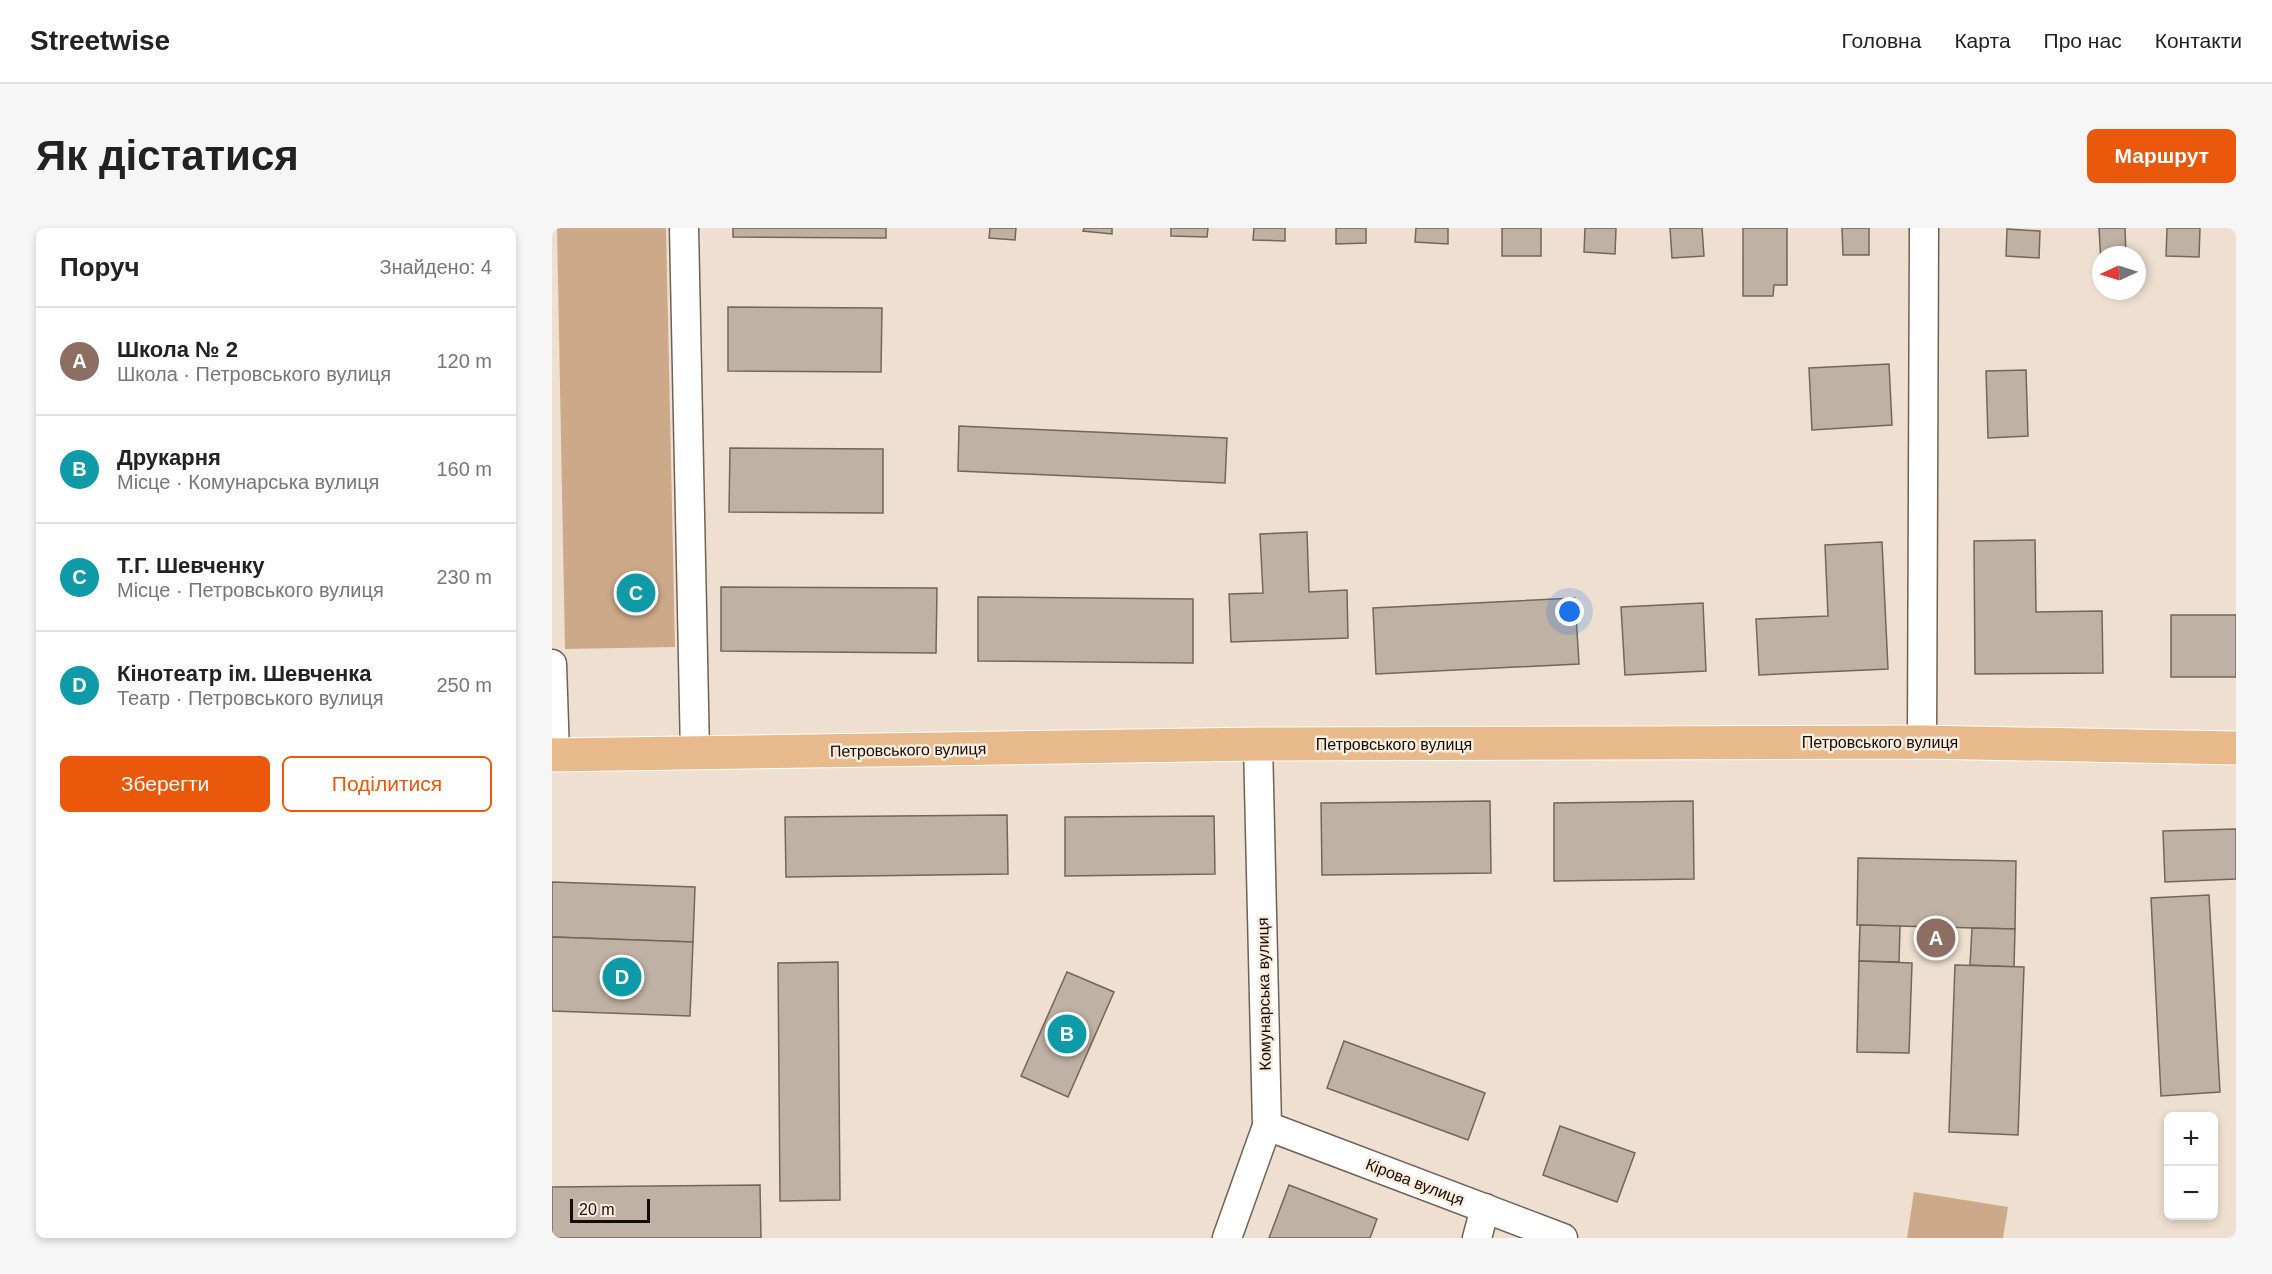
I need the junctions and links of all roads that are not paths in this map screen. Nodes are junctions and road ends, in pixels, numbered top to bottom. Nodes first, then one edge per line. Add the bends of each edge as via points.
1 (684, 228) edge
2 (1924, 228) edge
3 (552, 663) edge
4 (1922, 742) junction
5 (1258, 744) junction
6 (2236, 748) edge
7 (695, 753) junction
8 (553, 755) edge
9 (1267, 1126) junction
10 (1485, 1208) junction
11 (1227, 1238) edge
12 (1478, 1238) edge
13 (1563, 1238) edge

1 - 7 street
2 - 4 street
3 - 8 street
4 - 5 main road, Петровського вулиця
4 - 6 main road, Петровського вулиця
5 - 7 main road, Петровського вулиця
5 - 9 street, Комунарська вулиця
7 - 8 main road, Петровського вулиця
9 - 10 street, Кірова вулиця
9 - 11 street, Комунарська вулиця
10 - 12 street
10 - 13 street, Кірова вулиця

